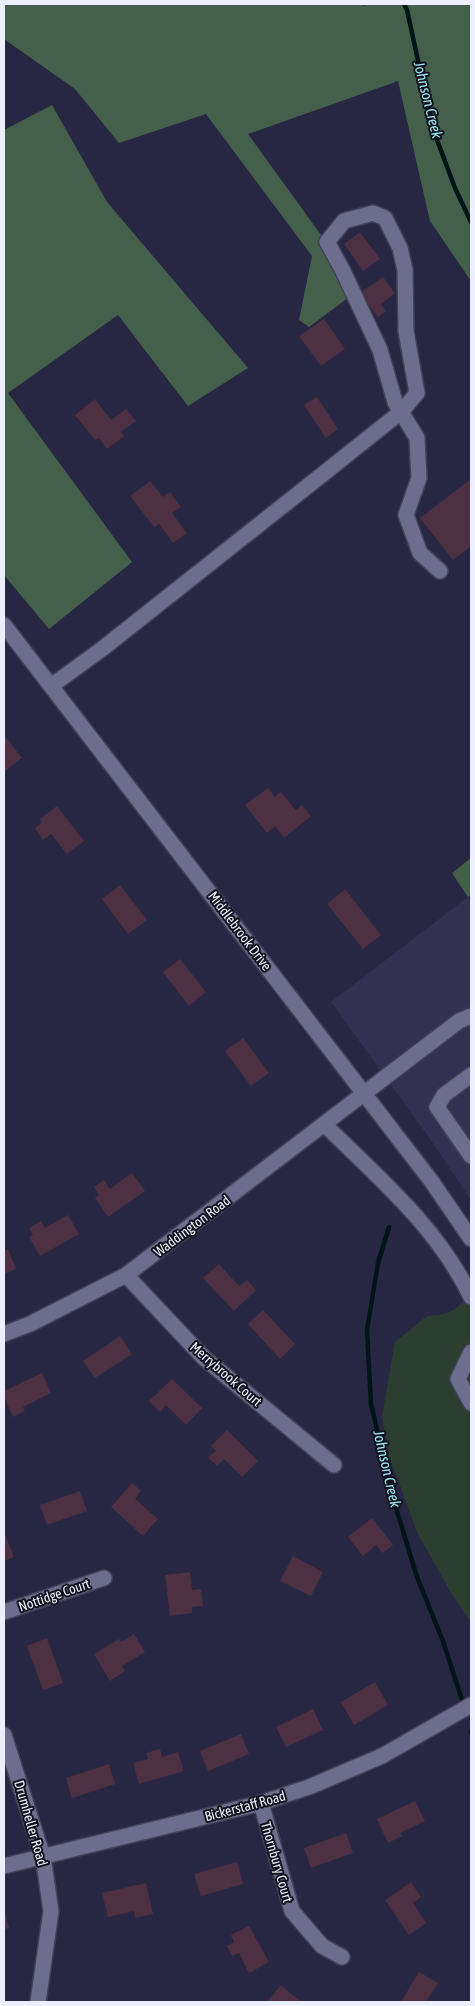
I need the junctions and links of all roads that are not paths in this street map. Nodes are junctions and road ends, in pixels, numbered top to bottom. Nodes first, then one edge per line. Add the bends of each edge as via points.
1 (402, 411) junction
2 (440, 571) dead end
3 (4, 625) edge
4 (51, 686) junction
5 (471, 1016) edge
6 (471, 1075) edge
7 (365, 1094) junction
8 (325, 1124) junction
9 (471, 1156) edge
10 (471, 1239) edge
11 (126, 1275) junction
12 (471, 1297) edge
13 (4, 1334) edge
14 (471, 1352) edge
15 (471, 1403) edge
16 (334, 1465) dead end
17 (104, 1578) dead end
18 (4, 1612) edge
19 (471, 1704) edge
20 (4, 1735) edge
21 (261, 1803) junction
22 (43, 1857) junction
23 (4, 1866) edge
24 (342, 1957) dead end
25 (38, 2002) edge

1 - 1 street via 417,392 406,331 405,270 400,248 385,218 373,213 344,221 327,242 380,350 395,402
1 - 2 street via 417,438 419,478 406,515 420,553
1 - 4 street
3 - 4 street, Middlebrook Drive
4 - 7 street, Middlebrook Drive
5 - 7 street, Waddington Road via 459,1021
6 - 9 street via 444,1095 437,1107
7 - 8 street, Waddington Road
7 - 10 street, Middlebrook Drive
8 - 11 street, Waddington Road
8 - 12 street via 411,1209 452,1262
11 - 13 street, Waddington Road
11 - 16 street, Merrybrook Court via 204,1358
14 - 15 street via 458,1379
17 - 18 street, Nottidge Court
19 - 21 street, Bickerstaff Road via 382,1756
20 - 22 street, Drumheller Road
21 - 22 street, Bickerstaff Road
21 - 24 street, Thornbury Court via 292,1911 322,1946
22 - 23 street, Bickerstaff Road
22 - 25 street, Drumheller Road via 51,1910

